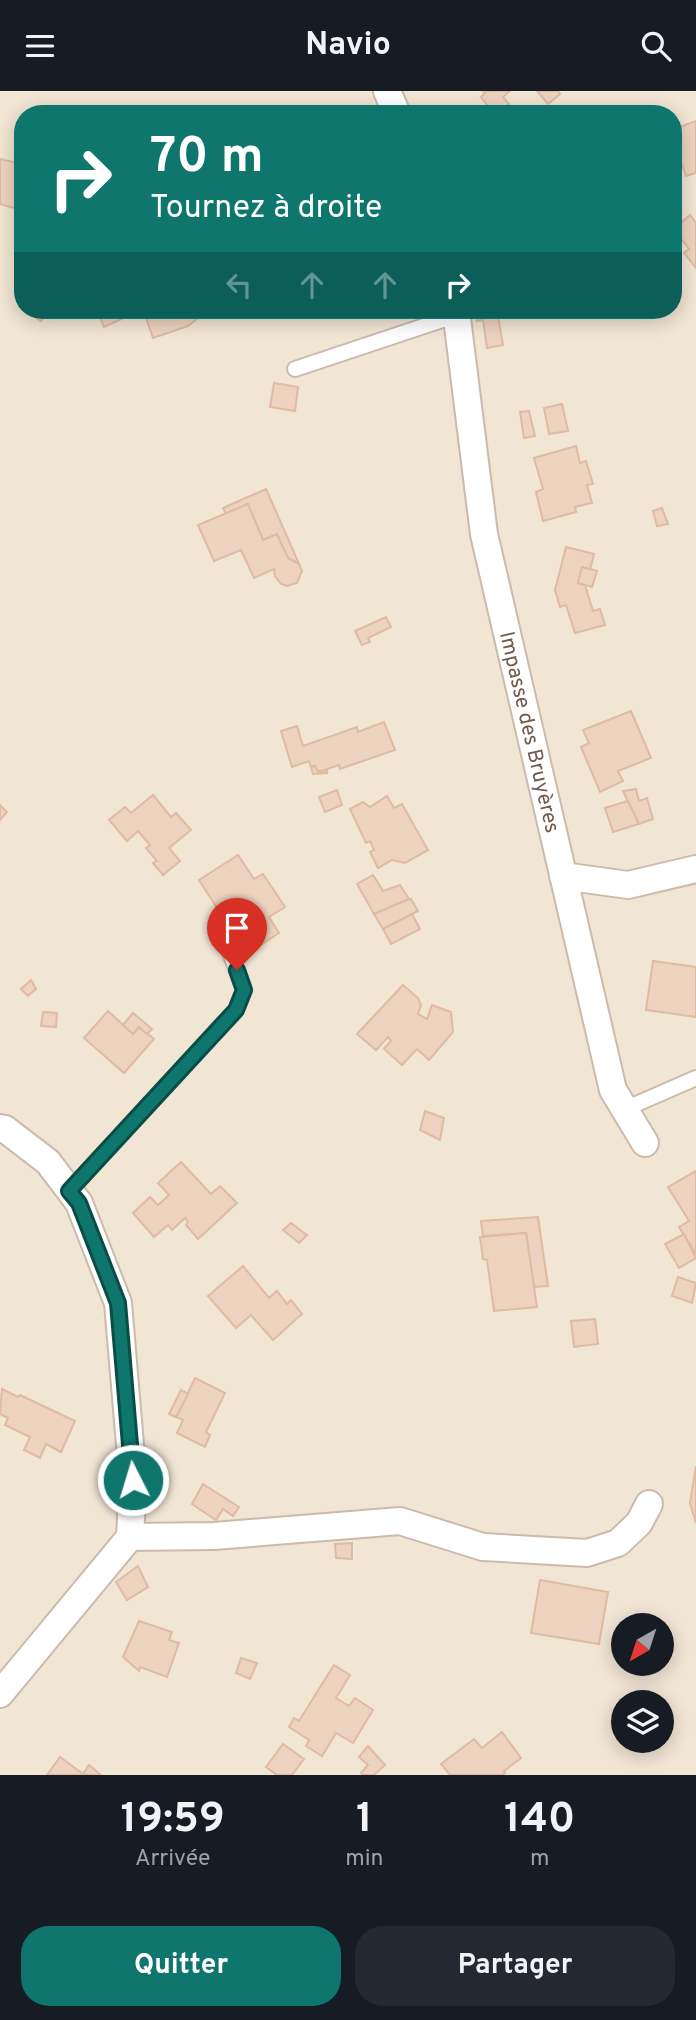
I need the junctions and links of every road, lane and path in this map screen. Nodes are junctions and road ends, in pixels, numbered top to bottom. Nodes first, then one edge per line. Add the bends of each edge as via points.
1 (439, 319) edge
2 (457, 319) edge
3 (295, 369) dead end
4 (696, 869) edge
5 (563, 876) junction
6 (229, 950) dead end
7 (696, 1077) edge
8 (625, 1109) junction
9 (0, 1128) edge
10 (645, 1143) dead end
11 (69, 1191) junction
12 (649, 1504) dead end
13 (130, 1537) junction
14 (0, 1694) edge

1 - 3 lane
2 - 5 street, Impasse des Bruyères via 484,534
4 - 5 street via 628,885
5 - 8 street, Impasse des Bruyères via 613,1090
6 - 11 lane via 244,990 236,1010
7 - 8 lane
8 - 10 street, Impasse des Bruyères
9 - 11 street via 48,1162
11 - 13 street via 79,1203 118,1303 133,1480
12 - 13 street via 639,1523 618,1543 587,1553 483,1547 400,1521 214,1536
13 - 14 street

